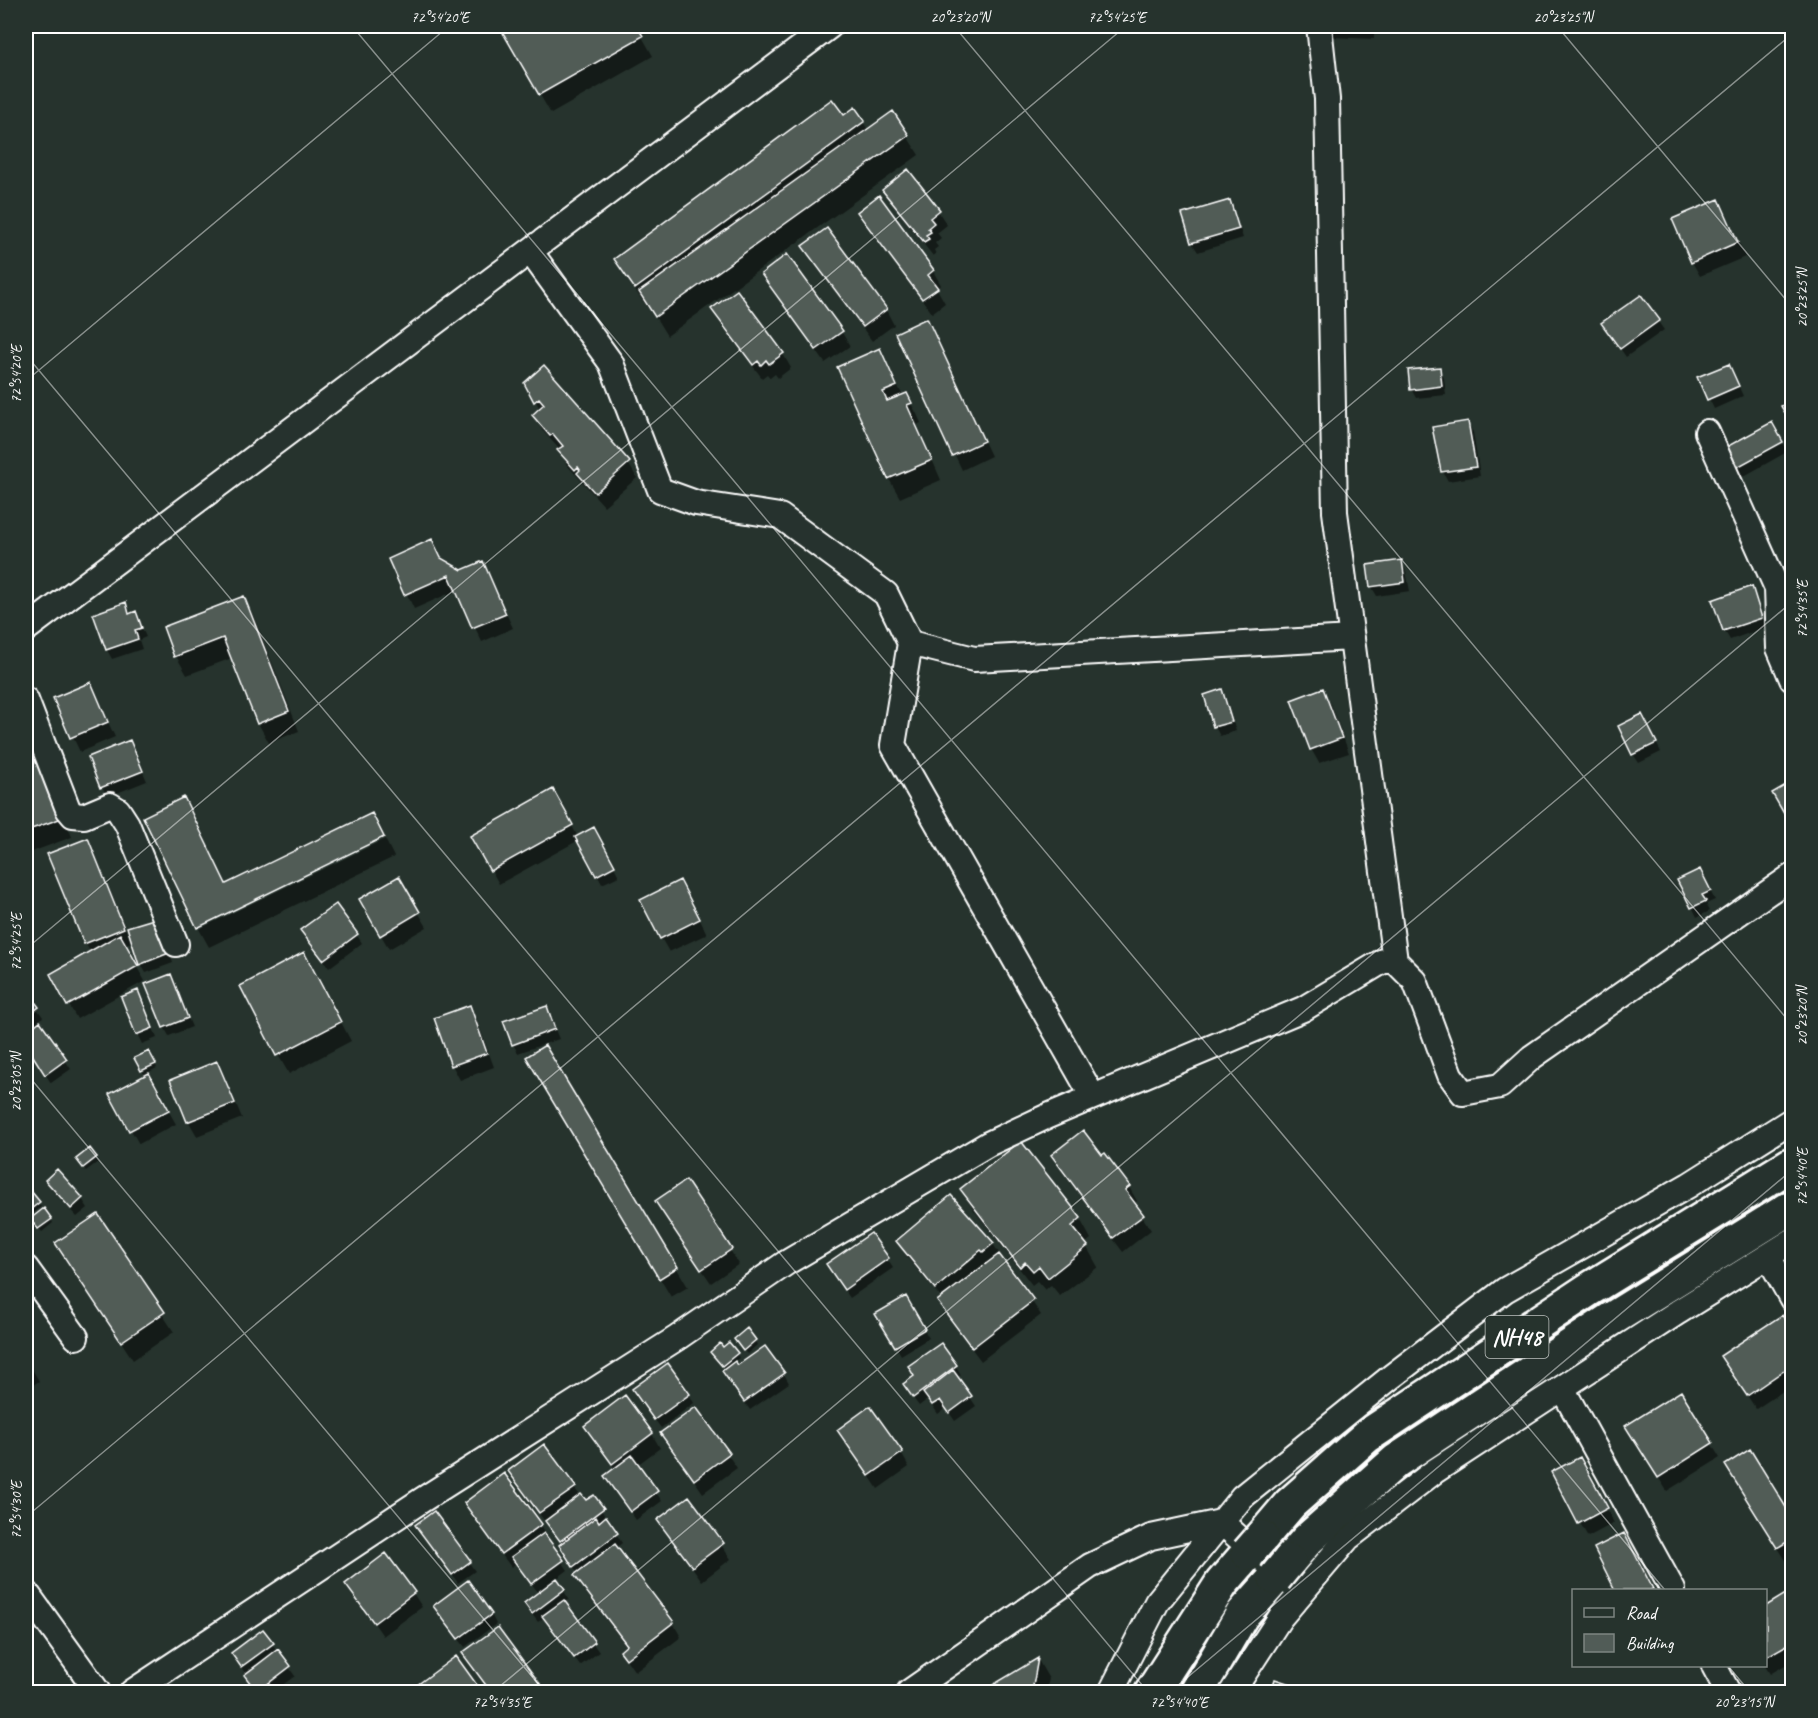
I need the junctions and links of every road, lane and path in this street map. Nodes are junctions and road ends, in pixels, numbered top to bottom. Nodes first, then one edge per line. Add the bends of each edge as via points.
1 (830, 26) edge
2 (1319, 26) edge
3 (530, 251) junction
4 (1707, 432) dead end
5 (26, 629) edge
6 (1352, 638) junction
7 (910, 643) junction
8 (1792, 679) edge
9 (26, 700) edge
10 (1792, 876) edge
11 (176, 944) dead end
12 (1395, 960) junction
13 (1093, 1097) junction
14 (1792, 1120) edge
15 (1792, 1164) edge
16 (1792, 1207) edge
17 (1792, 1240) edge
18 (1768, 1256) junction
19 (26, 1268) edge
20 (1792, 1299) edge
21 (76, 1337) dead end
22 (1562, 1388) junction
23 (1221, 1522) junction
24 (1289, 1577) junction
25 (1672, 1589) edge
26 (26, 1592) edge
27 (1715, 1667) edge
28 (98, 1692) edge
29 (132, 1692) edge
30 (909, 1692) edge
31 (1111, 1692) edge
32 (1152, 1692) edge
33 (1197, 1692) edge
34 (1232, 1692) edge
35 (1728, 1692) edge

1 - 3 street
2 - 6 street via 1327,99 1335,512
3 - 5 street
3 - 7 street via 611,363 660,490 696,503 780,516 886,594
4 - 8 street via 1777,588 1779,648
6 - 7 street via 974,659
6 - 12 street
7 - 13 street via 893,745
9 - 11 street via 68,809 74,815 84,816 110,805 118,810
10 - 12 street via 1532,1057 1500,1086 1463,1093 1450,1075 1414,981
12 - 13 street via 1383,962 1303,1009
13 - 29 street via 988,1144 786,1263
14 - 23 street via 1689,1185 1505,1290 1242,1497
15 - 32 highway, NH48 via 1588,1290 1367,1436 1290,1504 1222,1583
16 - 24 highway, NH48 via 1610,1320 1396,1461 1307,1540
17 - 18 street
18 - 20 street
18 - 22 street
19 - 21 street
22 - 24 street via 1435,1471 1348,1538
22 - 25 street
23 - 24 street
23 - 30 street via 1151,1537 1090,1566
23 - 31 street via 1157,1602
24 - 33 highway, NH48 via 1242,1615
24 - 34 street via 1280,1618
26 - 28 street
27 - 35 street

